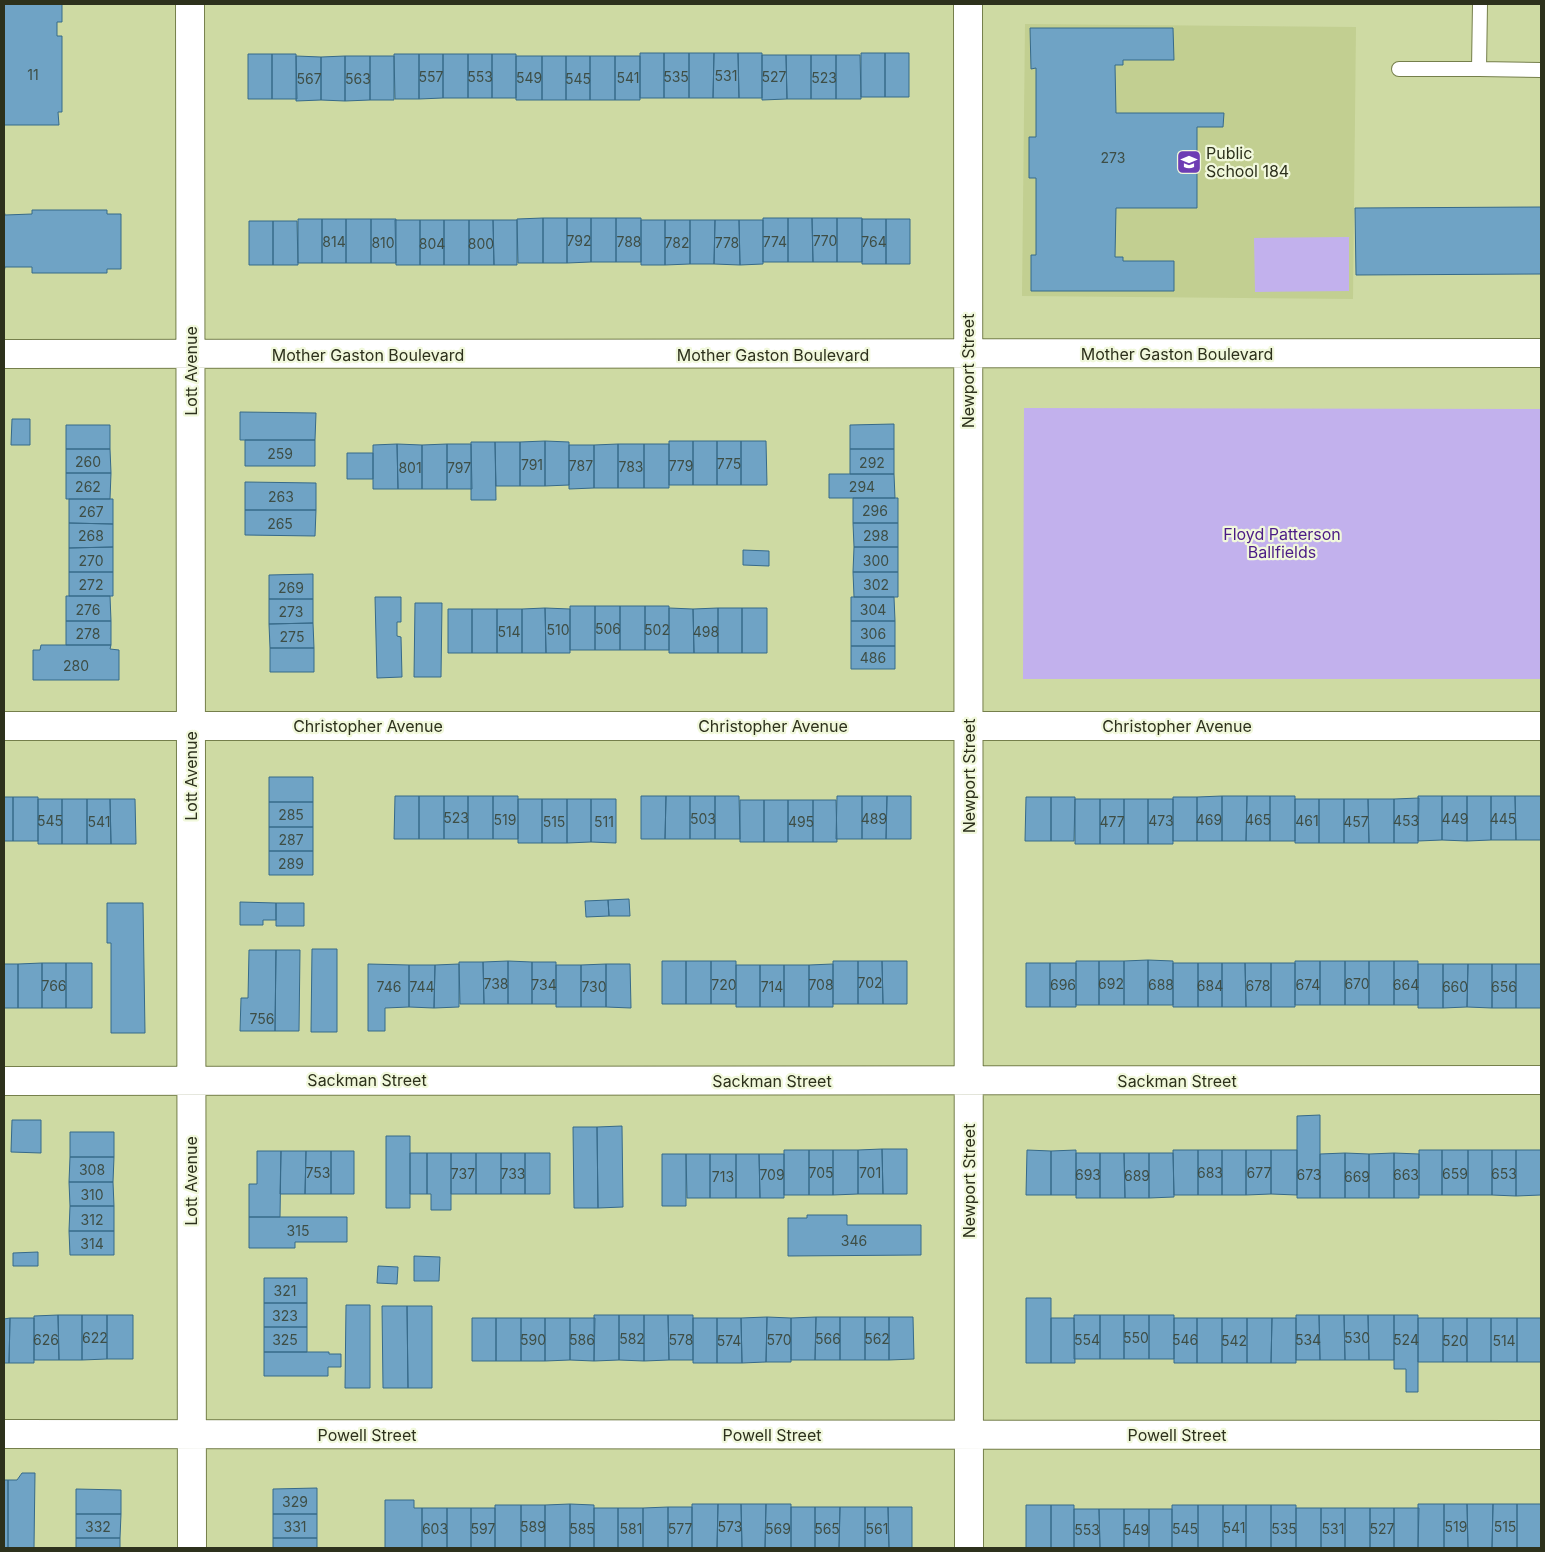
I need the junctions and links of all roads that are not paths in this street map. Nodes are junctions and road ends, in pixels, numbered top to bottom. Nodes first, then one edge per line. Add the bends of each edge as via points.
1 (190, 4) edge
2 (968, 4) edge
3 (1480, 4) edge
4 (1399, 68) dead end
5 (1479, 69) junction
6 (1541, 70) edge
7 (1541, 353) edge
8 (4, 354) edge
9 (968, 354) junction
10 (191, 355) junction
11 (4, 726) edge
12 (191, 726) junction
13 (969, 726) junction
14 (1541, 726) edge
15 (191, 1080) junction
16 (1541, 1080) edge
17 (4, 1081) edge
18 (969, 1081) junction
19 (4, 1434) edge
20 (969, 1434) junction
21 (192, 1435) junction
22 (1541, 1435) edge
23 (192, 1548) edge
24 (969, 1548) edge

1 - 10 street, Lott Avenue
2 - 9 street, Newport Street
3 - 5 lane
4 - 5 lane
5 - 6 lane
7 - 9 street, Mother Gaston Boulevard
8 - 10 street, Mother Gaston Boulevard
9 - 10 street, Mother Gaston Boulevard
9 - 13 street, Newport Street
10 - 12 street, Lott Avenue
11 - 12 street, Christopher Avenue
12 - 13 street, Christopher Avenue
12 - 15 street, Lott Avenue
13 - 14 street, Christopher Avenue
13 - 18 street, Newport Street
15 - 17 street, Sackman Street
15 - 18 street, Sackman Street
15 - 21 street, Lott Avenue
16 - 18 street, Sackman Street
18 - 20 street, Newport Street
19 - 21 street, Powell Street
20 - 21 street, Powell Street
20 - 22 street, Powell Street
20 - 24 street, Newport Street
21 - 23 street, Lott Avenue

